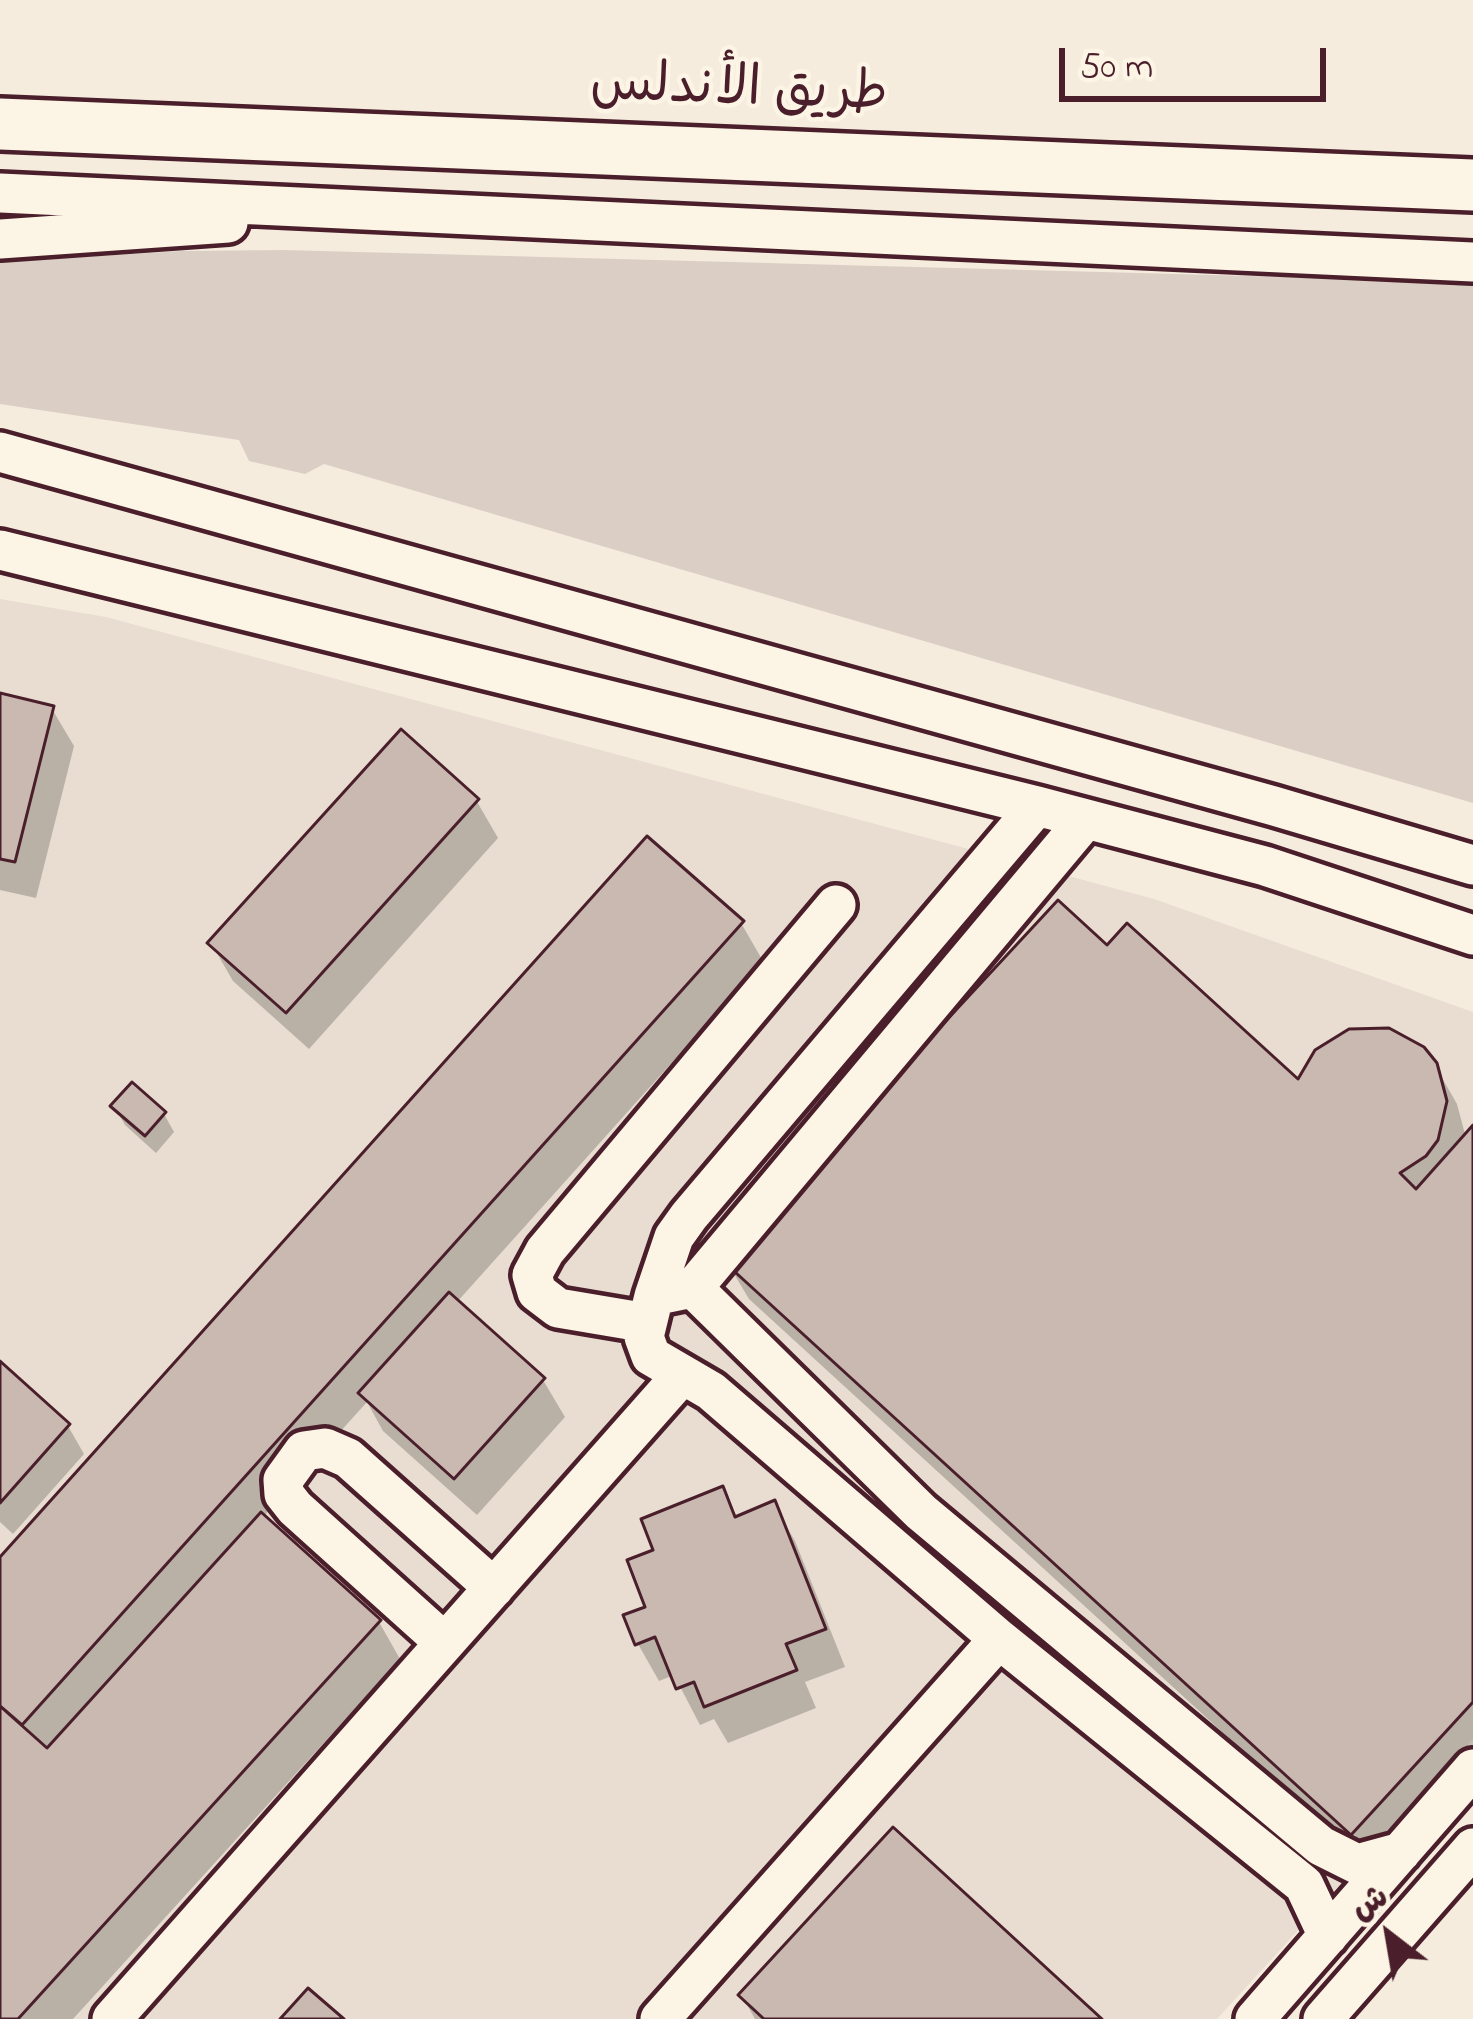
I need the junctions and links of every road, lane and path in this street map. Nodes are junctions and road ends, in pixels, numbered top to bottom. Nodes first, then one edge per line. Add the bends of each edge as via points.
1 (0, 90) edge
2 (0, 124) edge
3 (152, 130) junction
4 (1473, 185) edge
5 (0, 194) edge
6 (358, 209) junction
7 (0, 239) edge
8 (1473, 262) edge
9 (0, 452) edge
10 (0, 550) edge
11 (1037, 806) junction
12 (1086, 819) junction
13 (1473, 865) edge
14 (836, 904) dead end
15 (1473, 935) edge
16 (693, 1288) junction
17 (651, 1310) junction
18 (682, 1376) junction
19 (494, 1588) junction
20 (999, 1639) junction
21 (445, 1643) junction
22 (1473, 1769) edge
23 (1473, 1848) edge
24 (1401, 1852) junction
25 (1328, 1936) junction
26 (112, 2019) edge
27 (660, 2019) edge
28 (1256, 2019) edge
29 (1323, 2019) edge

1 - 3 main road
2 - 3 main road, طريق الأندلس
3 - 4 main road, طريق الأندلس
5 - 6 street
6 - 7 street
6 - 8 street
9 - 13 street
10 - 11 street
11 - 12 street
11 - 17 street via 689,1216 674,1237
12 - 15 street via 1265,866
12 - 16 street
14 - 17 street via 532,1275 537,1292 558,1308
16 - 17 street
16 - 24 street via 920,1513 1322,1846 1357,1864
17 - 18 street via 644,1337 651,1356
18 - 19 street
18 - 20 street via 711,1391
19 - 21 street
19 - 21 street via 348,1458 325,1448 304,1451 283,1480 284,1494
20 - 25 street via 1304,1885
20 - 27 street
21 - 26 street
22 - 24 street
23 - 29 street
24 - 25 street
25 - 28 street

